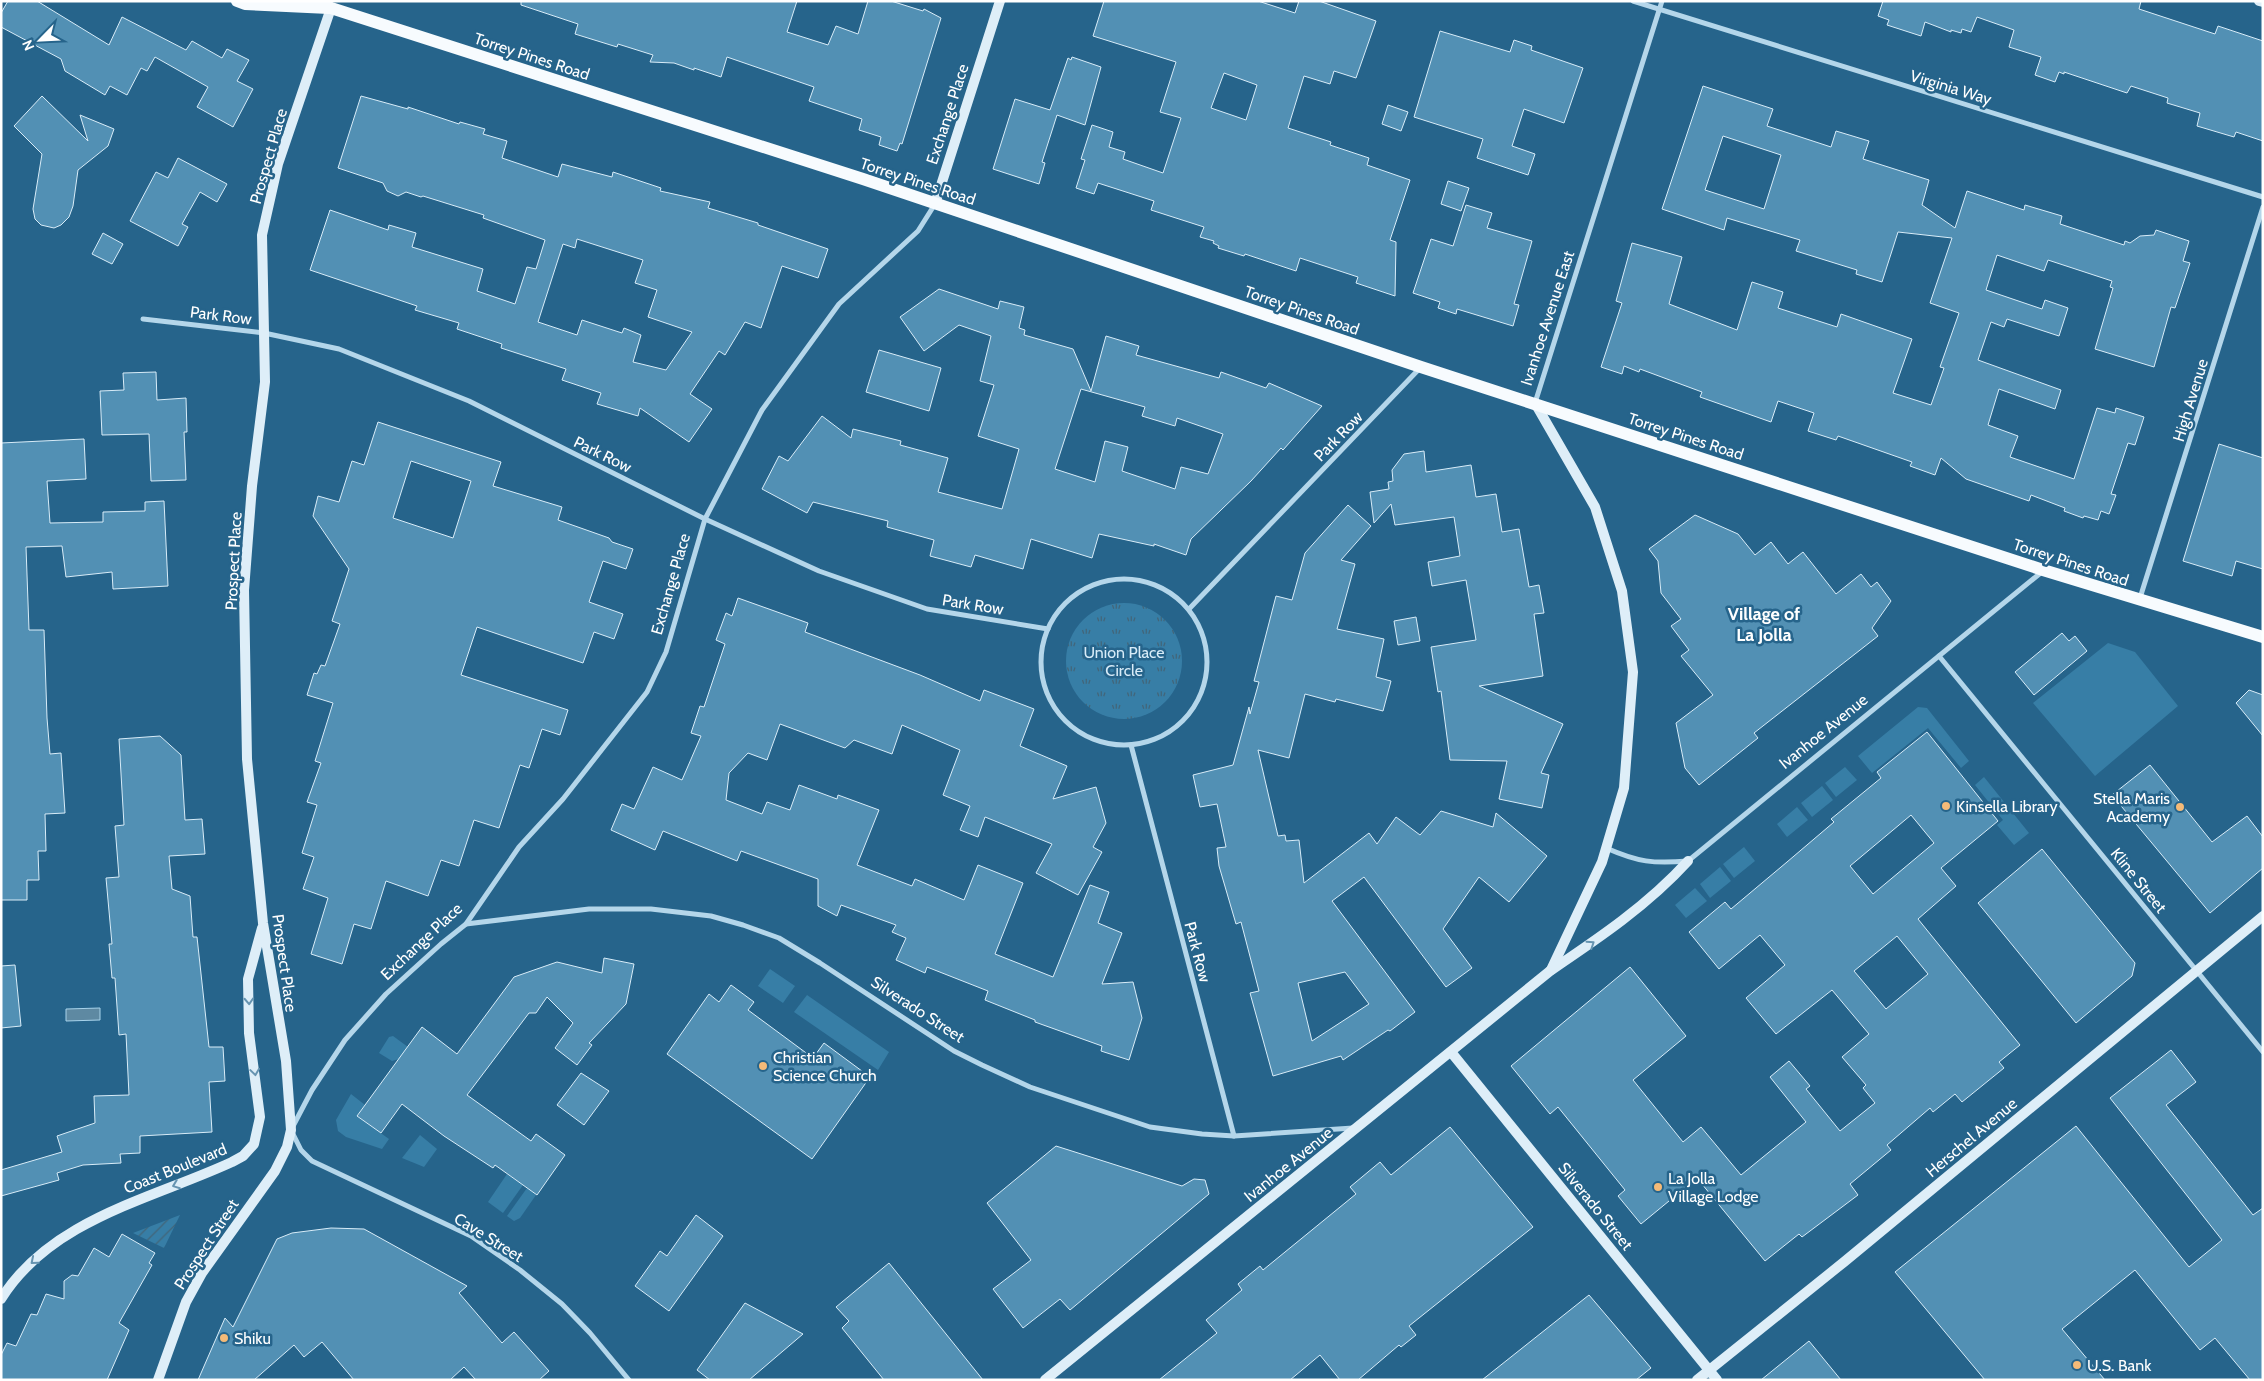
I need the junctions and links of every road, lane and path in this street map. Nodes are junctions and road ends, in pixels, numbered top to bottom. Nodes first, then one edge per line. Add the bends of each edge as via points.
1 (238, 1) edge
2 (318, 1) edge
3 (1000, 1) edge
4 (1633, 1) edge
5 (1662, 1) edge
6 (2259, 1) edge
7 (2263, 2) edge
8 (333, 5) edge
9 (1659, 10) junction
10 (2263, 197) edge
11 (934, 204) junction
12 (2263, 207) edge
13 (143, 319) dead end
14 (264, 333) junction
15 (1421, 367) junction
16 (1535, 403) junction
17 (705, 519) junction
18 (2043, 570) junction
19 (2139, 600) junction
20 (1189, 609) junction
21 (1048, 629) junction
22 (2263, 637) edge
23 (1939, 656) junction
24 (1131, 746) junction
25 (1606, 848) junction
26 (1688, 862) junction
27 (2263, 916) edge
28 (263, 923) junction
29 (466, 924) junction
30 (2196, 970) junction
31 (1550, 971) junction
32 (1451, 1052) junction
33 (2263, 1052) edge
34 (1358, 1127) junction
35 (291, 1130) junction
36 (1234, 1136) junction
37 (1, 1299) edge
38 (1709, 1370) junction
39 (158, 1380) edge
40 (630, 1380) edge
41 (1045, 1380) edge
42 (1697, 1380) edge
43 (1717, 1380) edge

1 - 8 main road, Torrey Pines Road via 244,4
2 - 8 main road, Torrey Pines Road
3 - 11 street, Exchange Place
4 - 9 street, Virginia Way
5 - 9 street, Ivanhoe Avenue East
6 - 7 street
8 - 11 main road, Torrey Pines Road
8 - 14 street, Prospect Place via 278,164 262,235
9 - 10 street, Virginia Way
9 - 16 street, Ivanhoe Avenue East
11 - 15 main road, Torrey Pines Road
11 - 17 street, Exchange Place via 918,231 833,312 762,410
12 - 19 street, High Avenue
13 - 14 street, Park Row
14 - 17 street, Park Row via 339,348 469,402
14 - 28 street, Prospect Place via 265,382 244,590 247,759
15 - 16 main road, Torrey Pines Road
15 - 20 street, Park Row
16 - 18 main road, Torrey Pines Road
16 - 25 street, Ivanhoe Avenue East via 1595,507 1622,591 1633,672 1624,788
17 - 21 street, Park Row via 819,571 927,609
17 - 29 street, Exchange Place via 666,652 647,692 569,793 519,846
18 - 19 main road, Torrey Pines Road
18 - 23 street, Ivanhoe Avenue
19 - 22 main road, Torrey Pines Road
20 - 21 street via 1168,591 1141,580 1113,579 1086,588 1063,605
20 - 24 street via 1202,632 1208,657 1205,688 1195,707 1178,726 1156,740
21 - 24 street via 1041,656 1044,685 1056,710 1077,731 1102,743
23 - 26 street, Ivanhoe Avenue
23 - 30 street, Kline Street
24 - 36 street, Park Row
25 - 26 street via 1629,859 1655,864
25 - 31 street, Ivanhoe Avenue East
31 -> 26 street, Ivanhoe Avenue via 1633,912
27 - 30 street, Herschel Avenue
28 - 35 street, Prospect Place via 286,1061
28 -> 37 street, Coast Boulevard via 248,979 250,1034 260,1117 254,1144 232,1162 130,1202 78,1228 30,1264
29 - 35 street, Exchange Place via 414,968 358,1025 312,1090
29 - 36 street, Silverado Street via 598,909 652,909 711,916 779,938 954,1051 1030,1087 1150,1127
30 - 33 street, Kline Street
30 - 38 street, Herschel Avenue
31 - 32 street, Ivanhoe Avenue
32 - 34 street, Ivanhoe Avenue
32 - 38 street, Silverado Street
34 - 36 street, Silverado Street
34 - 41 street, Ivanhoe Avenue
35 - 39 street, Prospect Street via 275,1171 202,1273 186,1302
35 - 40 street, Cave Street via 301,1150 312,1161 471,1236 520,1270 562,1304
38 - 42 street, Herschel Avenue
38 - 43 street, Silverado Street

